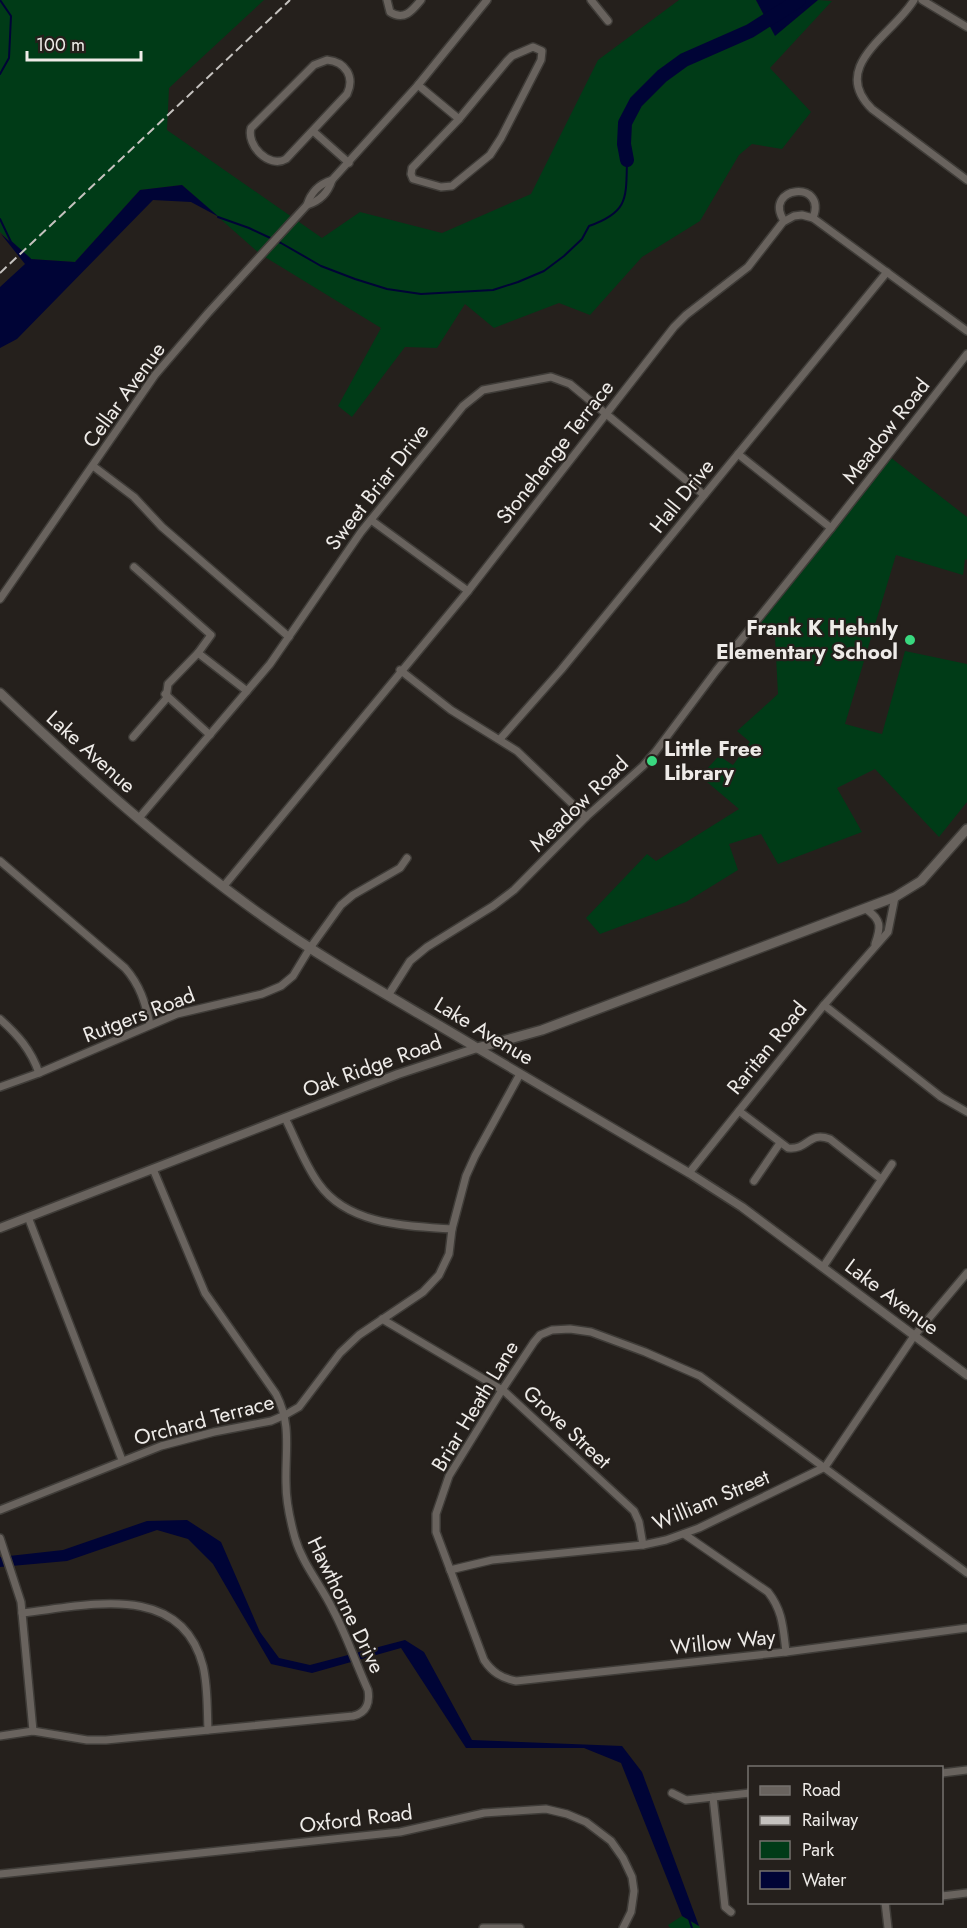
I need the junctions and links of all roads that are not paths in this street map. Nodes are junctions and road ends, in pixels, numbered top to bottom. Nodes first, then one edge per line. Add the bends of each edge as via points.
1 (387, 0) edge
2 (421, 0) edge
3 (487, 0) edge
4 (592, 0) edge
5 (914, 0) edge
6 (922, 0) edge
7 (608, 21) dead end
8 (967, 27) edge
9 (418, 85) junction
10 (459, 119) junction
11 (313, 131) junction
12 (349, 163) junction
13 (967, 180) edge
14 (813, 218) junction
15 (784, 221) junction
16 (886, 272) junction
17 (967, 331) edge
18 (967, 354) edge
19 (606, 414) junction
20 (738, 454) junction
21 (93, 466) junction
22 (704, 495) junction
23 (371, 520) junction
24 (831, 528) junction
25 (134, 567) dead end
26 (468, 591) junction
27 (0, 599) edge
28 (289, 637) junction
29 (198, 653) junction
30 (400, 670) junction
31 (247, 691) junction
32 (0, 693) edge
33 (165, 694) junction
34 (210, 735) junction
35 (133, 737) dead end
36 (500, 739) junction
37 (586, 817) junction
38 (139, 818) junction
39 (967, 829) edge
40 (407, 858) dead end
41 (0, 861) edge
42 (223, 886) junction
43 (895, 897) junction
44 (866, 909) junction
45 (874, 946) junction
46 (310, 948) junction
47 (389, 994) junction
48 (824, 1005) junction
49 (0, 1019) edge
50 (150, 1024) junction
51 (477, 1048) junction
52 (39, 1073) junction
53 (520, 1074) junction
54 (0, 1087) edge
55 (739, 1111) junction
56 (967, 1112) edge
57 (285, 1118) junction
58 (780, 1143) junction
59 (892, 1164) dead end
60 (153, 1169) junction
61 (688, 1173) junction
62 (881, 1179) junction
63 (754, 1181) dead end
64 (28, 1217) junction
65 (0, 1228) edge
66 (452, 1228) junction
67 (823, 1267) junction
68 (967, 1273) edge
69 (382, 1319) junction
70 (914, 1336) junction
71 (967, 1375) edge
72 (502, 1390) junction
73 (285, 1415) junction
74 (122, 1460) junction
75 (825, 1467) junction
76 (0, 1510) edge
77 (684, 1534) junction
78 (0, 1538) edge
79 (643, 1545) junction
80 (450, 1570) junction
81 (967, 1573) edge
82 (22, 1613) junction
83 (967, 1628) edge
84 (786, 1652) junction
85 (487, 1665) joint
86 (208, 1730) junction
87 (33, 1731) junction
88 (0, 1736) edge
89 (967, 1770) edge
90 (943, 1773) edge
91 (672, 1793) dead end
92 (748, 1793) edge
93 (713, 1797) junction
94 (0, 1874) edge
95 (967, 1893) edge
96 (943, 1896) edge
97 (885, 1904) edge
98 (731, 1912) dead end
99 (483, 1928) edge
100 (520, 1928) edge
101 (623, 1928) edge
102 (888, 1928) edge

1 - 2 street via 390,12 399,16 409,14
3 - 9 street, Cellar Avenue
4 - 7 street
5 - 13 street via 863,58 858,73 859,89 872,109
6 - 8 street
9 - 10 street
9 - 12 street, Cellar Avenue
10 - 10 street via 412,168 413,179 452,186 490,155 541,60 542,51 533,47 512,56
11 - 11 street via 350,88 347,70 339,62 321,61 314,65 253,124 249,133 254,146 276,162 286,159
11 - 12 street
12 - 21 street, Cellar Avenue via 310,195 307,205 155,375
14 - 15 street via 802,215
14 - 15 street via 813,200 804,192 793,192 781,202
14 - 16 street
15 - 19 street, Stonehenge Terrace via 748,267 674,327
16 - 17 street
16 - 20 street, Hall Drive
18 - 24 street, Meadow Road
19 - 22 street, Sweet Briar Drive
19 - 23 street, Sweet Briar Drive via 556,377 483,390 463,406
19 - 26 street, Stonehenge Terrace
20 - 22 street, Hall Drive
20 - 24 street
21 - 27 street, Cellar Avenue
21 - 28 street via 134,497 162,527
22 - 36 street, Hall Drive
23 - 26 street
23 - 28 street, Sweet Briar Drive
24 - 37 street, Meadow Road via 656,752
25 - 29 street via 211,635
26 - 30 street, Stonehenge Terrace
28 - 31 street, Sweet Briar Drive
29 - 31 street
29 - 33 street via 168,684
30 - 36 street via 452,710
30 - 42 street, Stonehenge Terrace
31 - 34 street, Sweet Briar Drive
32 - 38 main road, Lake Avenue
33 - 34 street
33 - 35 street via 166,699
34 - 38 street, Sweet Briar Drive
36 - 37 street
37 - 47 street, Meadow Road via 514,890 410,961
38 - 42 main road, Lake Avenue
39 - 43 main road via 921,881
40 - 46 street, Rutgers Road via 400,868 341,905
41 - 50 street via 125,968 137,982
42 - 46 main road, Lake Avenue
43 - 44 main road, Oak Ridge Road
43 - 45 street, Raritan Road via 888,932
44 - 45 street via 879,922
44 - 51 main road, Oak Ridge Road via 542,1030
45 - 48 street, Raritan Road
46 - 47 main road, Lake Avenue
46 - 50 street, Rutgers Road via 293,976 281,986
47 - 51 main road, Lake Avenue
48 - 55 street, Raritan Road
48 - 56 street via 941,1097
49 - 52 street via 24,1043
50 - 52 street, Rutgers Road
51 - 53 street, Lake Avenue
51 - 57 street, Oak Ridge Road
52 - 54 street, Rutgers Road
53 - 61 street, Lake Avenue
53 - 66 street, Orchard Terrace via 466,1176
55 - 58 street
55 - 61 street, Raritan Road
57 - 60 street, Oak Ridge Road
57 - 66 street via 319,1184 343,1207 381,1220
58 - 62 street via 797,1149 814,1137 823,1136
58 - 63 street
59 - 62 street
60 - 64 street, Oak Ridge Road
60 - 73 street, Hawthorne Drive via 205,1293 276,1394
61 - 67 street, Lake Avenue
62 - 67 street
64 - 65 street, Oak Ridge Road
64 - 74 street
66 - 69 street, Orchard Terrace via 449,1254 434,1282
67 - 70 street, Lake Avenue
68 - 70 street
69 - 72 street, Grove Street
69 - 73 street, Orchard Terrace via 340,1353 299,1407
70 - 71 street, Lake Avenue
70 - 75 street
72 - 75 street, Briar Heath Lane via 540,1335 552,1330 591,1332 700,1376
72 - 79 street, Grove Street via 634,1511
72 - 80 street, Briar Heath Lane via 449,1476 436,1514 436,1532
73 - 74 street, Orchard Terrace via 188,1438
73 - 86 street, Hawthorne Drive via 287,1503 295,1539 309,1572 332,1607 369,1700 358,1715
74 - 76 street, Orchard Terrace
75 - 77 street, William Street
75 - 81 street, Briar Heath Lane
77 - 79 street, William Street
77 - 84 street via 768,1592 778,1604
78 - 82 street
79 - 80 street, William Street via 492,1560
80 - 85 street, Briar Heath Lane
82 - 86 street via 121,1603 163,1614 189,1637 201,1660
82 - 87 street
83 - 84 street, Willow Way
84 - 85 street, Willow Way via 524,1681 507,1679
86 - 87 street via 106,1740
87 - 88 street
89 - 90 street
91 - 93 street via 686,1800
92 - 93 street
93 - 98 street via 725,1907
94 - 101 street, Oxford Road via 400,1832 484,1813 546,1809 586,1822 603,1834 623,1858 634,1891 631,1912
95 - 96 street
97 - 102 street
99 - 100 street

